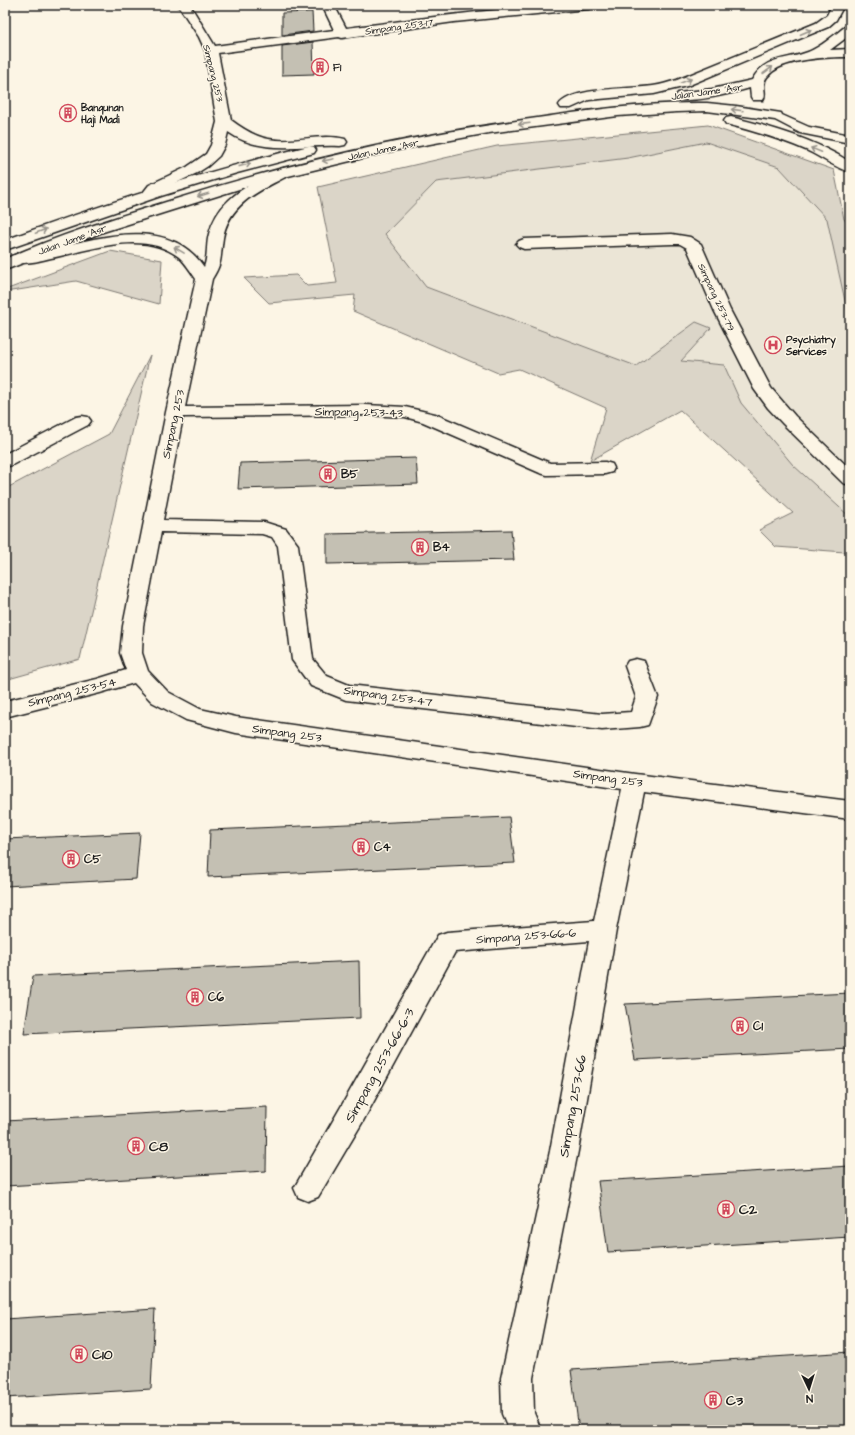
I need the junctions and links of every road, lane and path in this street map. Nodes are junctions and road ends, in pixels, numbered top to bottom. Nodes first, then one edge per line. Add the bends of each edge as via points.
1 (184, 5) edge
2 (328, 5) edge
3 (452, 5) edge
4 (588, 5) edge
5 (838, 5) edge
6 (454, 18) junction
7 (850, 29) edge
8 (342, 34) junction
9 (211, 50) junction
10 (850, 53) edge
11 (813, 54) junction
12 (757, 83) junction
13 (566, 105) junction
14 (776, 116) junction
15 (548, 121) junction
16 (224, 122) junction
17 (427, 126) dead end
18 (354, 139) dead end
19 (847, 140) edge
20 (340, 142) junction
21 (850, 168) edge
22 (284, 172) junction
23 (149, 194) junction
24 (524, 244) dead end
25 (5, 245) edge
26 (11, 262) edge
27 (204, 280) junction
28 (175, 412) junction
29 (82, 421) dead end
30 (5, 461) edge
31 (605, 468) dead end
32 (850, 479) edge
33 (152, 526) junction
34 (636, 666) dead end
35 (138, 674) junction
36 (5, 708) edge
37 (635, 782) junction
38 (850, 810) edge
39 (604, 930) junction
40 (447, 942) joint
41 (308, 1188) dead end
42 (525, 1430) edge

1 - 9 street, Simpang 253
2 - 8 street
3 - 6 street
4 - 6 street, Simpang 253-17
13 -> 5 street via 587,96 654,90 682,83 820,26 829,21
6 - 8 street, Simpang 253-17
7 - 11 street
8 - 9 street, Simpang 253-17
9 - 16 street, Simpang 253
10 - 11 street
12 -> 11 street via 761,75 781,62
12 - 13 street, Jalan Jame 'Asr via 695,95
12 - 14 street via 759,100
13 - 17 street, Jalan Jame 'Asr
14 -> 15 street, Jalan Jame 'Asr via 697,107
14 - 19 street via 805,130
21 -> 15 street via 836,158 777,135 722,119 674,116 578,124
15 -> 22 street, Jalan Jame 'Asr via 401,144
16 - 20 street via 248,139 272,144
16 - 23 street, Simpang 253 via 212,156 192,170 154,188
18 - 20 street, Jalan Jame 'Asr
23 -> 20 street, Jalan Jame 'Asr via 242,166
22 -> 26 street, Jalan Jame 'Asr via 135,216
22 - 27 street, Simpang 253 via 243,194 228,207 216,235 213,265
25 -> 23 street, Jalan Jame 'Asr
24 - 32 street, Simpang 253-79 via 672,239 691,243 763,389 788,420
27 -> 26 street via 184,253 170,245 149,240 106,240
27 - 28 street, Simpang 253
28 - 31 street, Simpang 253-43 via 405,412 429,418 547,469
28 - 33 street, Simpang 253
29 - 30 street
33 - 34 street, Simpang 253-47 via 264,528 279,533 288,545 304,660 319,681 346,692 602,722 640,719 647,697
33 - 35 street, Simpang 253 via 133,626 131,653
35 - 36 street, Simpang 253-54 via 100,686
35 - 37 street, Simpang 253 via 160,697 194,715 236,725
37 - 38 street, Simpang 253
37 - 39 street, Simpang 253-66
39 - 40 street, Simpang 253-66-6
39 - 42 street, Simpang 253-66 via 564,1151 517,1378 518,1414
40 - 41 street, Simpang 253-66-6-3

